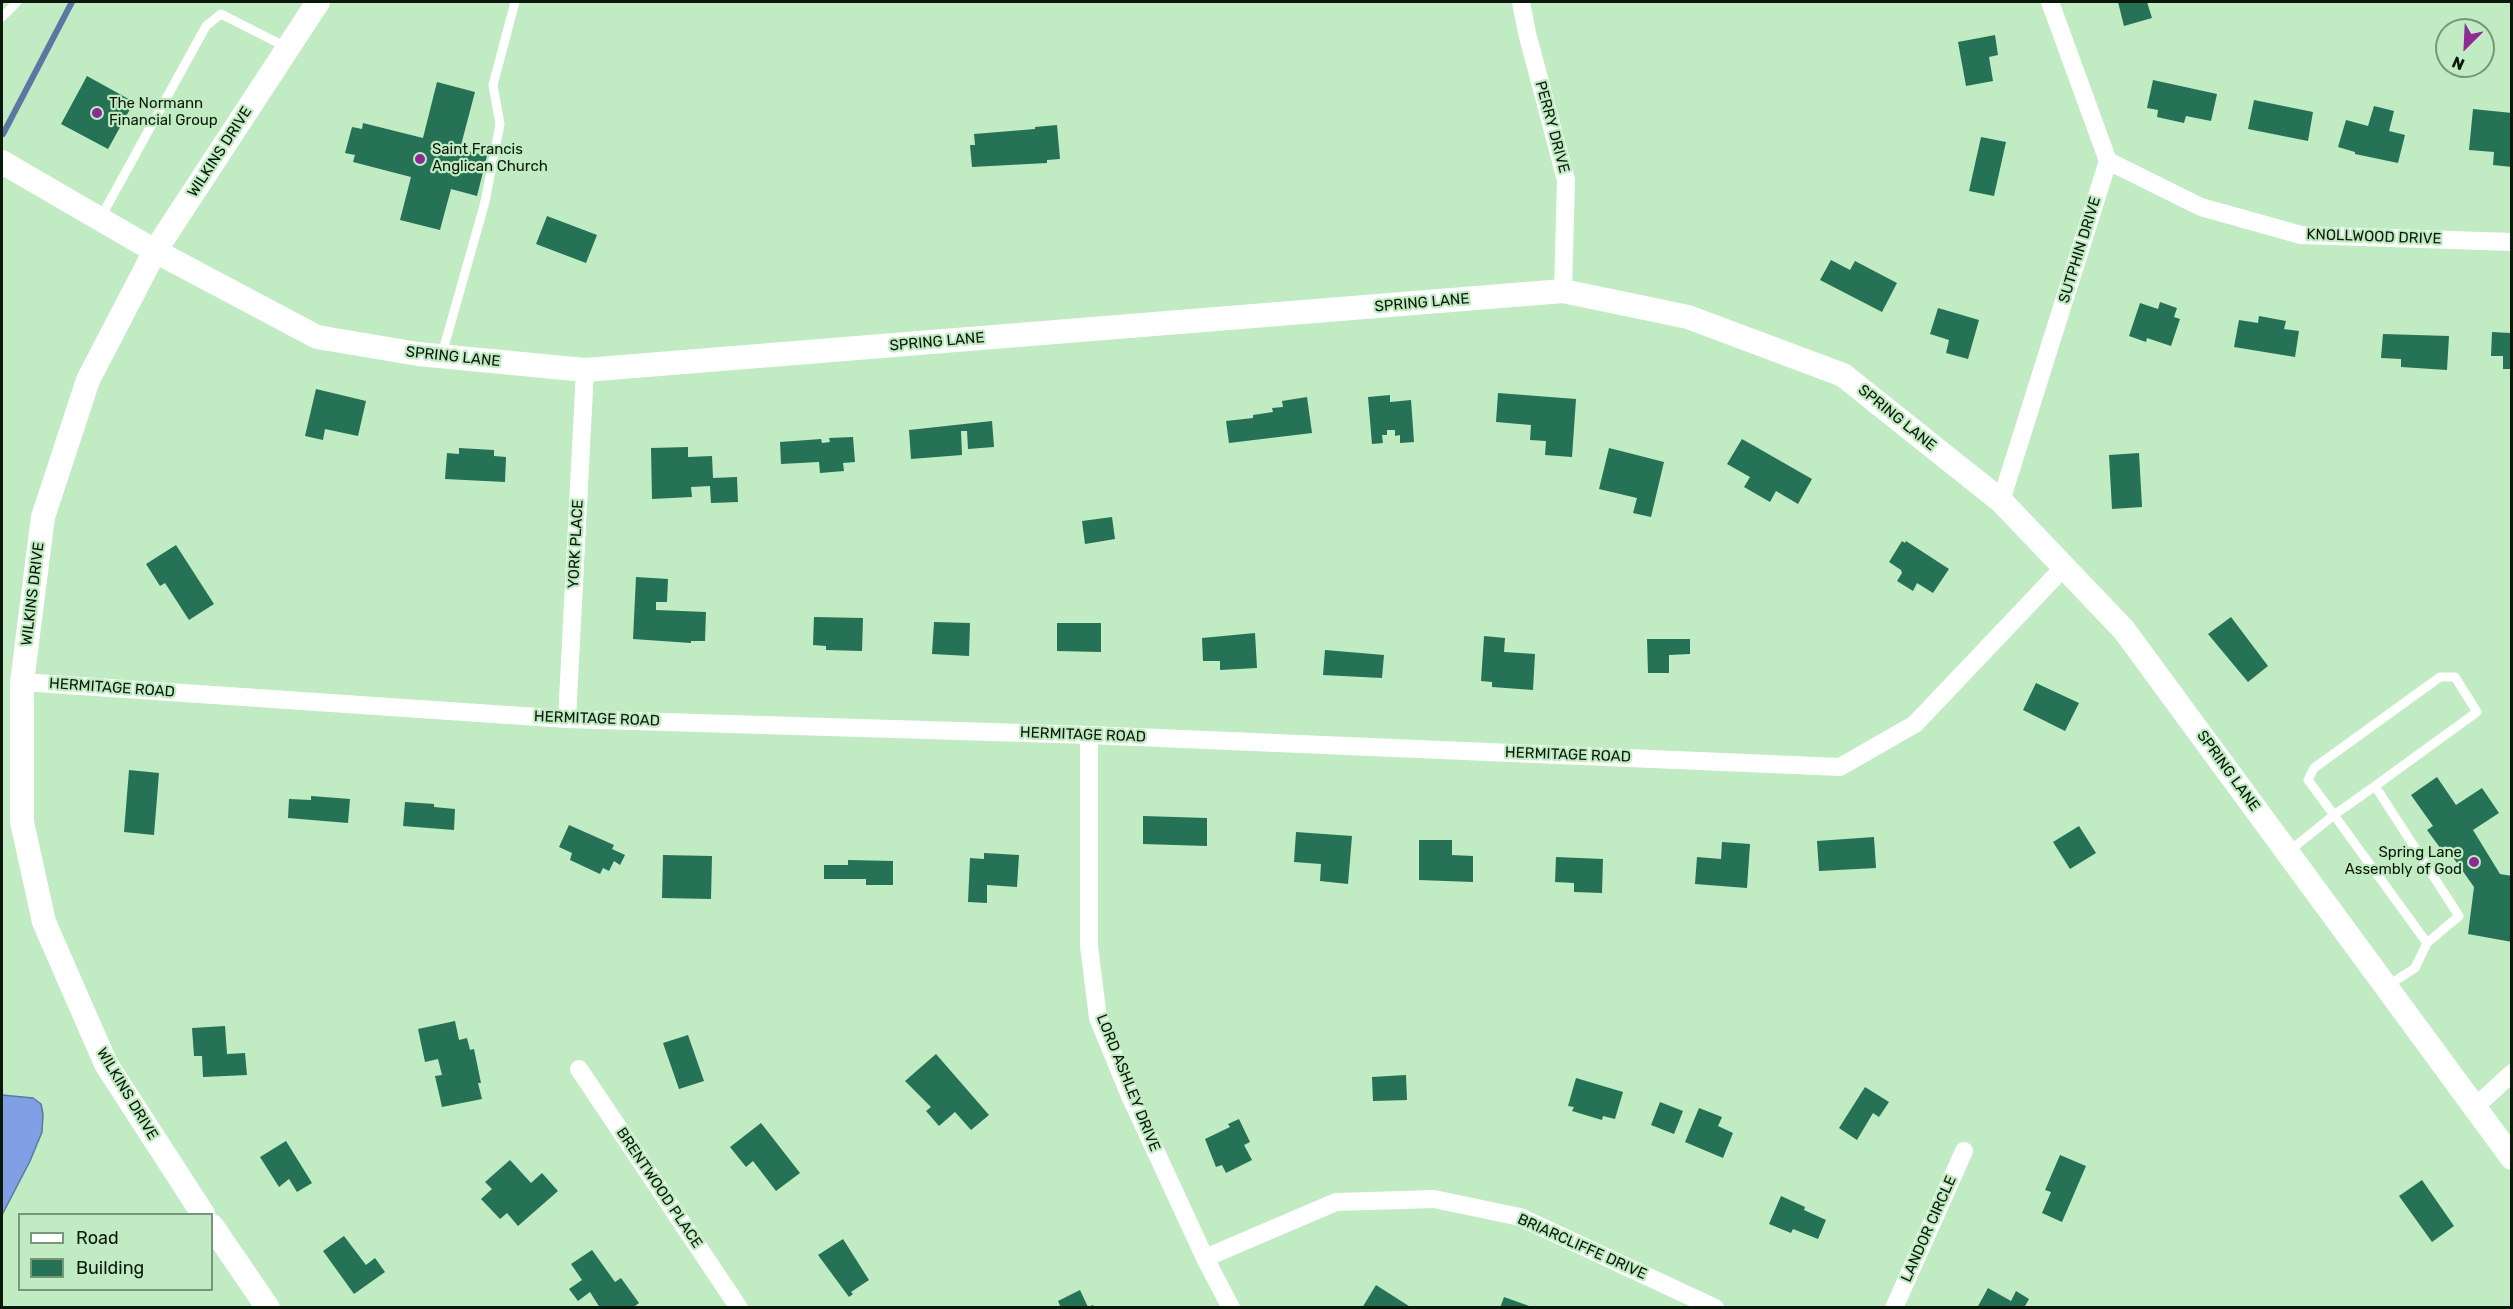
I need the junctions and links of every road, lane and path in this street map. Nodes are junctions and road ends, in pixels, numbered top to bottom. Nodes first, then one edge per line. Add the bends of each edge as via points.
1 (17, 2) edge
2 (318, 2) edge
3 (516, 2) edge
4 (1521, 2) edge
5 (2050, 2) edge
6 (2, 17) edge
7 (287, 48) junction
8 (2108, 161) junction
9 (2, 162) edge
10 (100, 219) junction
11 (2511, 242) edge
12 (155, 251) junction
13 (1563, 291) junction
14 (442, 356) junction
15 (585, 370) junction
16 (2001, 501) junction
17 (2065, 566) junction
18 (22, 682) junction
19 (567, 719) junction
20 (1089, 735) junction
21 (2375, 786) junction
22 (2334, 815) junction
23 (2288, 852) junction
24 (2427, 943) junction
25 (2386, 987) junction
26 (579, 1070) dead end
27 (2511, 1073) edge
28 (2474, 1108) junction
29 (1964, 1151) dead end
30 (2511, 1158) edge
31 (202, 1213) edge
32 (213, 1227) edge
33 (1205, 1258) junction
34 (268, 1308) edge
35 (739, 1308) edge
36 (1231, 1308) edge
37 (1715, 1308) edge
38 (1894, 1308) edge

1 - 6 lane
2 - 7 street, WILKINS DRIVE
3 - 14 lane via 493,86 500,124 485,202
4 - 13 street, PERRY DRIVE via 1566,180
5 - 8 street
7 - 10 lane via 222,14 206,26
7 - 12 street, WILKINS DRIVE
8 - 11 street, KNOLLWOOD DRIVE via 2201,207 2301,235
8 - 16 street, SUTPHIN DRIVE
9 - 10 street, SPRING LANE
10 - 12 street, SPRING LANE
12 - 14 street, SPRING LANE via 317,337
12 - 18 street, WILKINS DRIVE via 88,380 43,517
13 - 15 street, SPRING LANE
13 - 16 street, SPRING LANE via 1688,317 1843,375
14 - 15 street, SPRING LANE
15 - 19 street, YORK PLACE
16 - 17 street, SPRING LANE
17 - 20 street, HERMITAGE ROAD via 1915,724 1840,766
17 - 23 street, SPRING LANE via 2124,630
18 - 19 street, HERMITAGE ROAD
18 - 31 street, WILKINS DRIVE via 22,822 44,922 106,1064
19 - 20 street, HERMITAGE ROAD
20 - 33 street, LORD ASHLEY DRIVE via 1089,946 1098,1018
21 - 22 lane
21 - 22 lane via 2477,712 2455,677 2440,677 2314,768 2308,780
21 - 24 lane via 2459,916
22 - 23 lane
22 - 24 lane
23 - 25 street, SPRING LANE
24 - 25 lane via 2415,968
25 - 28 street, SPRING LANE
26 - 35 street, BRENTWOOD PLACE
27 - 28 street
28 - 30 street, SPRING LANE
29 - 38 street, LANDOR CIRCLE
32 - 34 street
33 - 36 street, LORD ASHLEY DRIVE
33 - 37 street, BRIARCLIFFE DRIVE via 1336,1202 1434,1199 1520,1217

